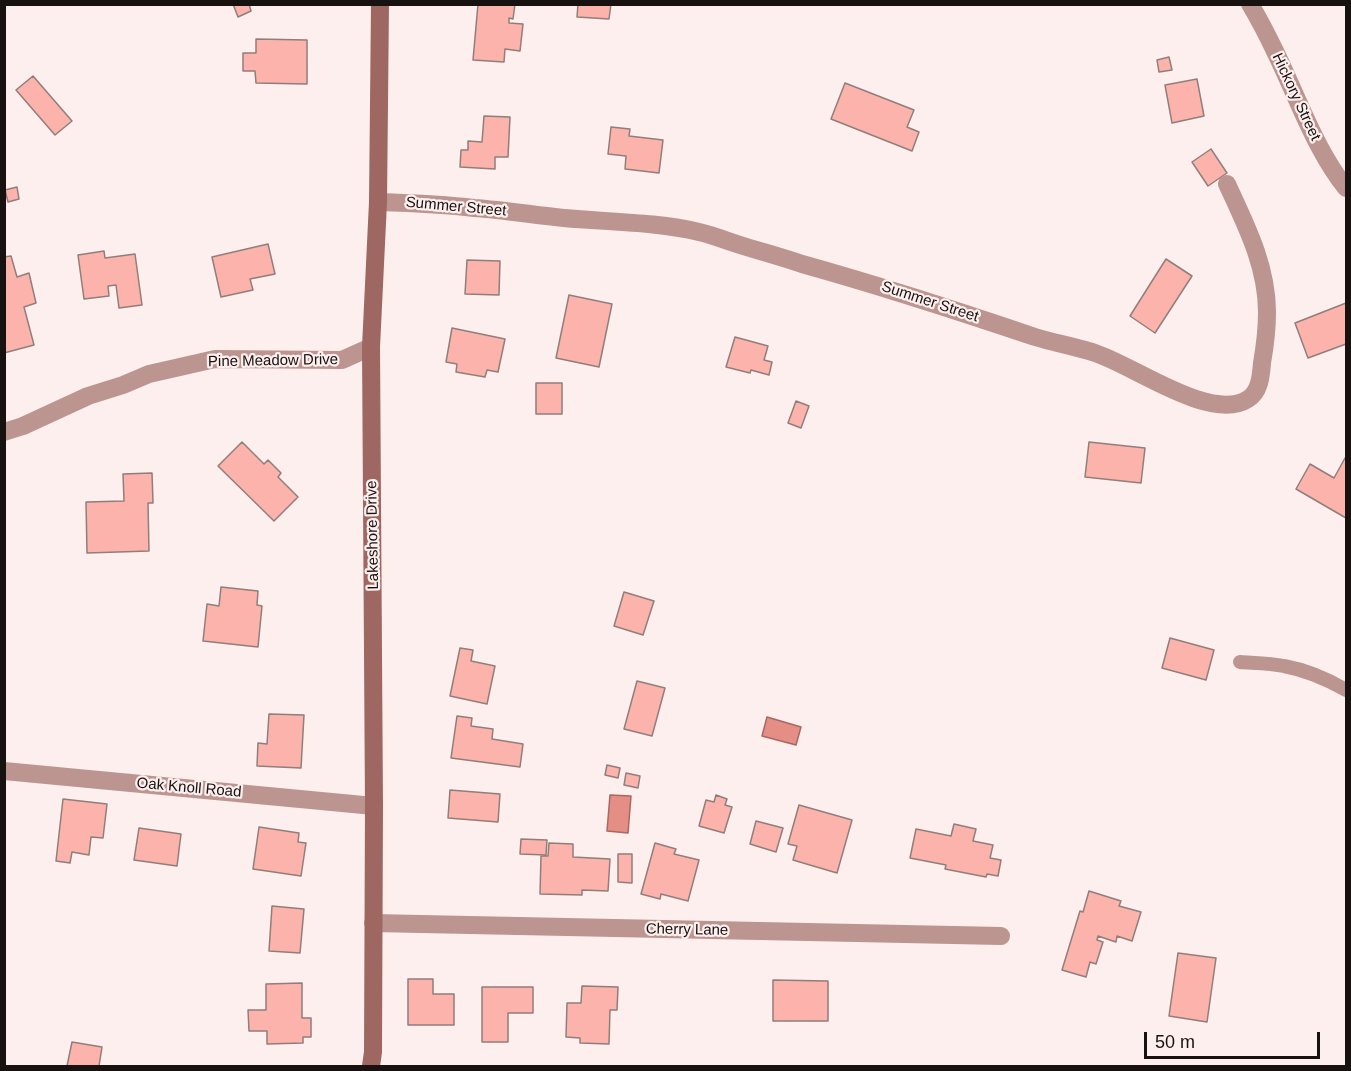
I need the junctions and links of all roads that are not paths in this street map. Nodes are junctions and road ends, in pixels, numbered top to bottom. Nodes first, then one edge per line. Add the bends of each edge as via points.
1 (380, 4) edge
2 (1250, 4) edge
3 (1227, 184) dead end
4 (1347, 188) edge
5 (378, 202) junction
6 (371, 347) junction
7 (4, 432) edge
8 (1240, 662) dead end
9 (1347, 690) edge
10 (4, 771) edge
11 (374, 806) junction
12 (373, 923) junction
13 (1001, 936) dead end
14 (371, 1066) edge

1 - 5 street, Lakeshore Drive
2 - 4 street, Hickory Street via 1316,140
3 - 5 street, Summer Street via 1260,263 1267,313 1257,388 1249,399 1234,404 1188,397 1097,354 700,232 477,208
5 - 6 street, Lakeshore Drive
6 - 7 street, Pine Meadow Drive via 342,360 214,359 149,374
6 - 11 street, Lakeshore Drive
8 - 9 lane via 1282,665
10 - 11 street, Oak Knoll Road
11 - 12 street, Lakeshore Drive
12 - 13 street, Cherry Lane
12 - 14 street, Lakeshore Drive

